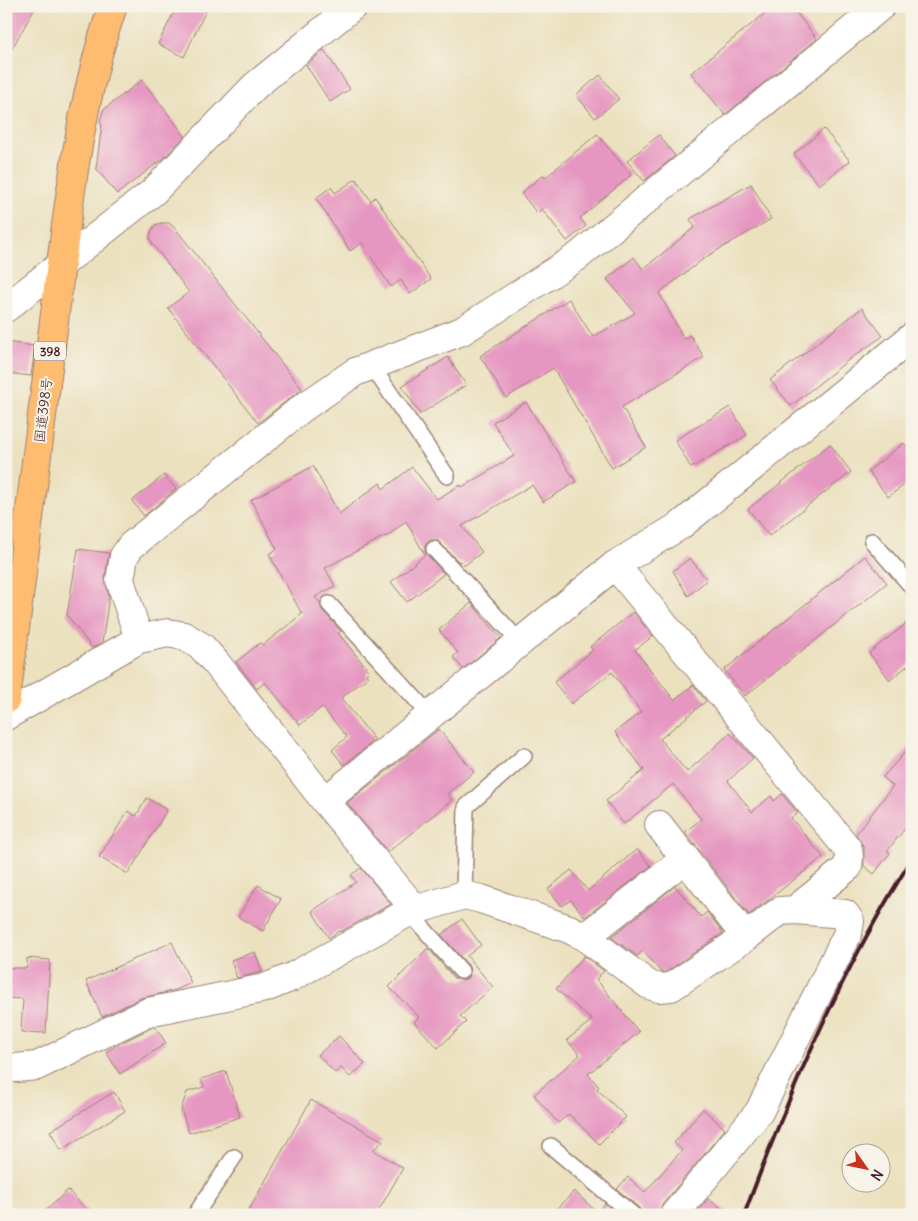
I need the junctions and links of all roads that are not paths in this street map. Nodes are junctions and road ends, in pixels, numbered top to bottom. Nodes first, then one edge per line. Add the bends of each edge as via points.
1 (113, 6) edge
2 (353, 6) edge
3 (881, 6) edge
4 (61, 264) junction
5 (6, 308) edge
6 (912, 337) edge
7 (371, 366) junction
8 (447, 476) dead end
9 (872, 541) dead end
10 (434, 549) dead end
11 (615, 565) junction
12 (912, 586) edge
13 (329, 604) dead end
14 (139, 639) junction
15 (521, 643) junction
16 (6, 699) edge
17 (6, 716) edge
18 (431, 716) junction
19 (524, 756) dead end
20 (324, 801) junction
21 (658, 825) dead end
22 (686, 858) junction
23 (464, 895) junction
24 (412, 910) junction
25 (795, 910) junction
26 (585, 937) junction
27 (746, 937) junction
28 (461, 971) dead end
29 (6, 1067) edge
30 (551, 1146) dead end
31 (234, 1157) dead end
32 (195, 1215) edge
33 (633, 1215) edge
34 (674, 1215) edge

1 - 4 highway, 国道398号 / 398 via 101,40 78,145
2 - 4 street via 255,86 153,192
3 - 7 street via 577,257 462,331
4 - 5 street
4 - 16 highway, 国道398号 / 398
6 - 11 street via 681,524
7 - 8 lane
7 - 14 street via 355,372 301,408 131,546 124,556 120,580
9 - 12 lane
10 - 15 lane
11 - 15 street
11 - 25 street via 848,849 848,867
13 - 18 lane
14 - 17 street
14 - 20 street via 168,633 184,636 202,647
15 - 18 street
18 - 20 street
19 - 23 lane via 466,808
20 - 24 street
21 - 22 street
22 - 26 street
22 - 27 street
23 - 24 street
23 - 26 street
24 - 28 lane
24 - 29 street via 292,977 266,988 148,1012 37,1066
25 - 27 street via 780,912
25 - 34 street via 845,914 850,921 848,934 759,1112
26 - 27 street via 649,985 659,988 671,987
30 - 33 lane
31 - 32 lane

